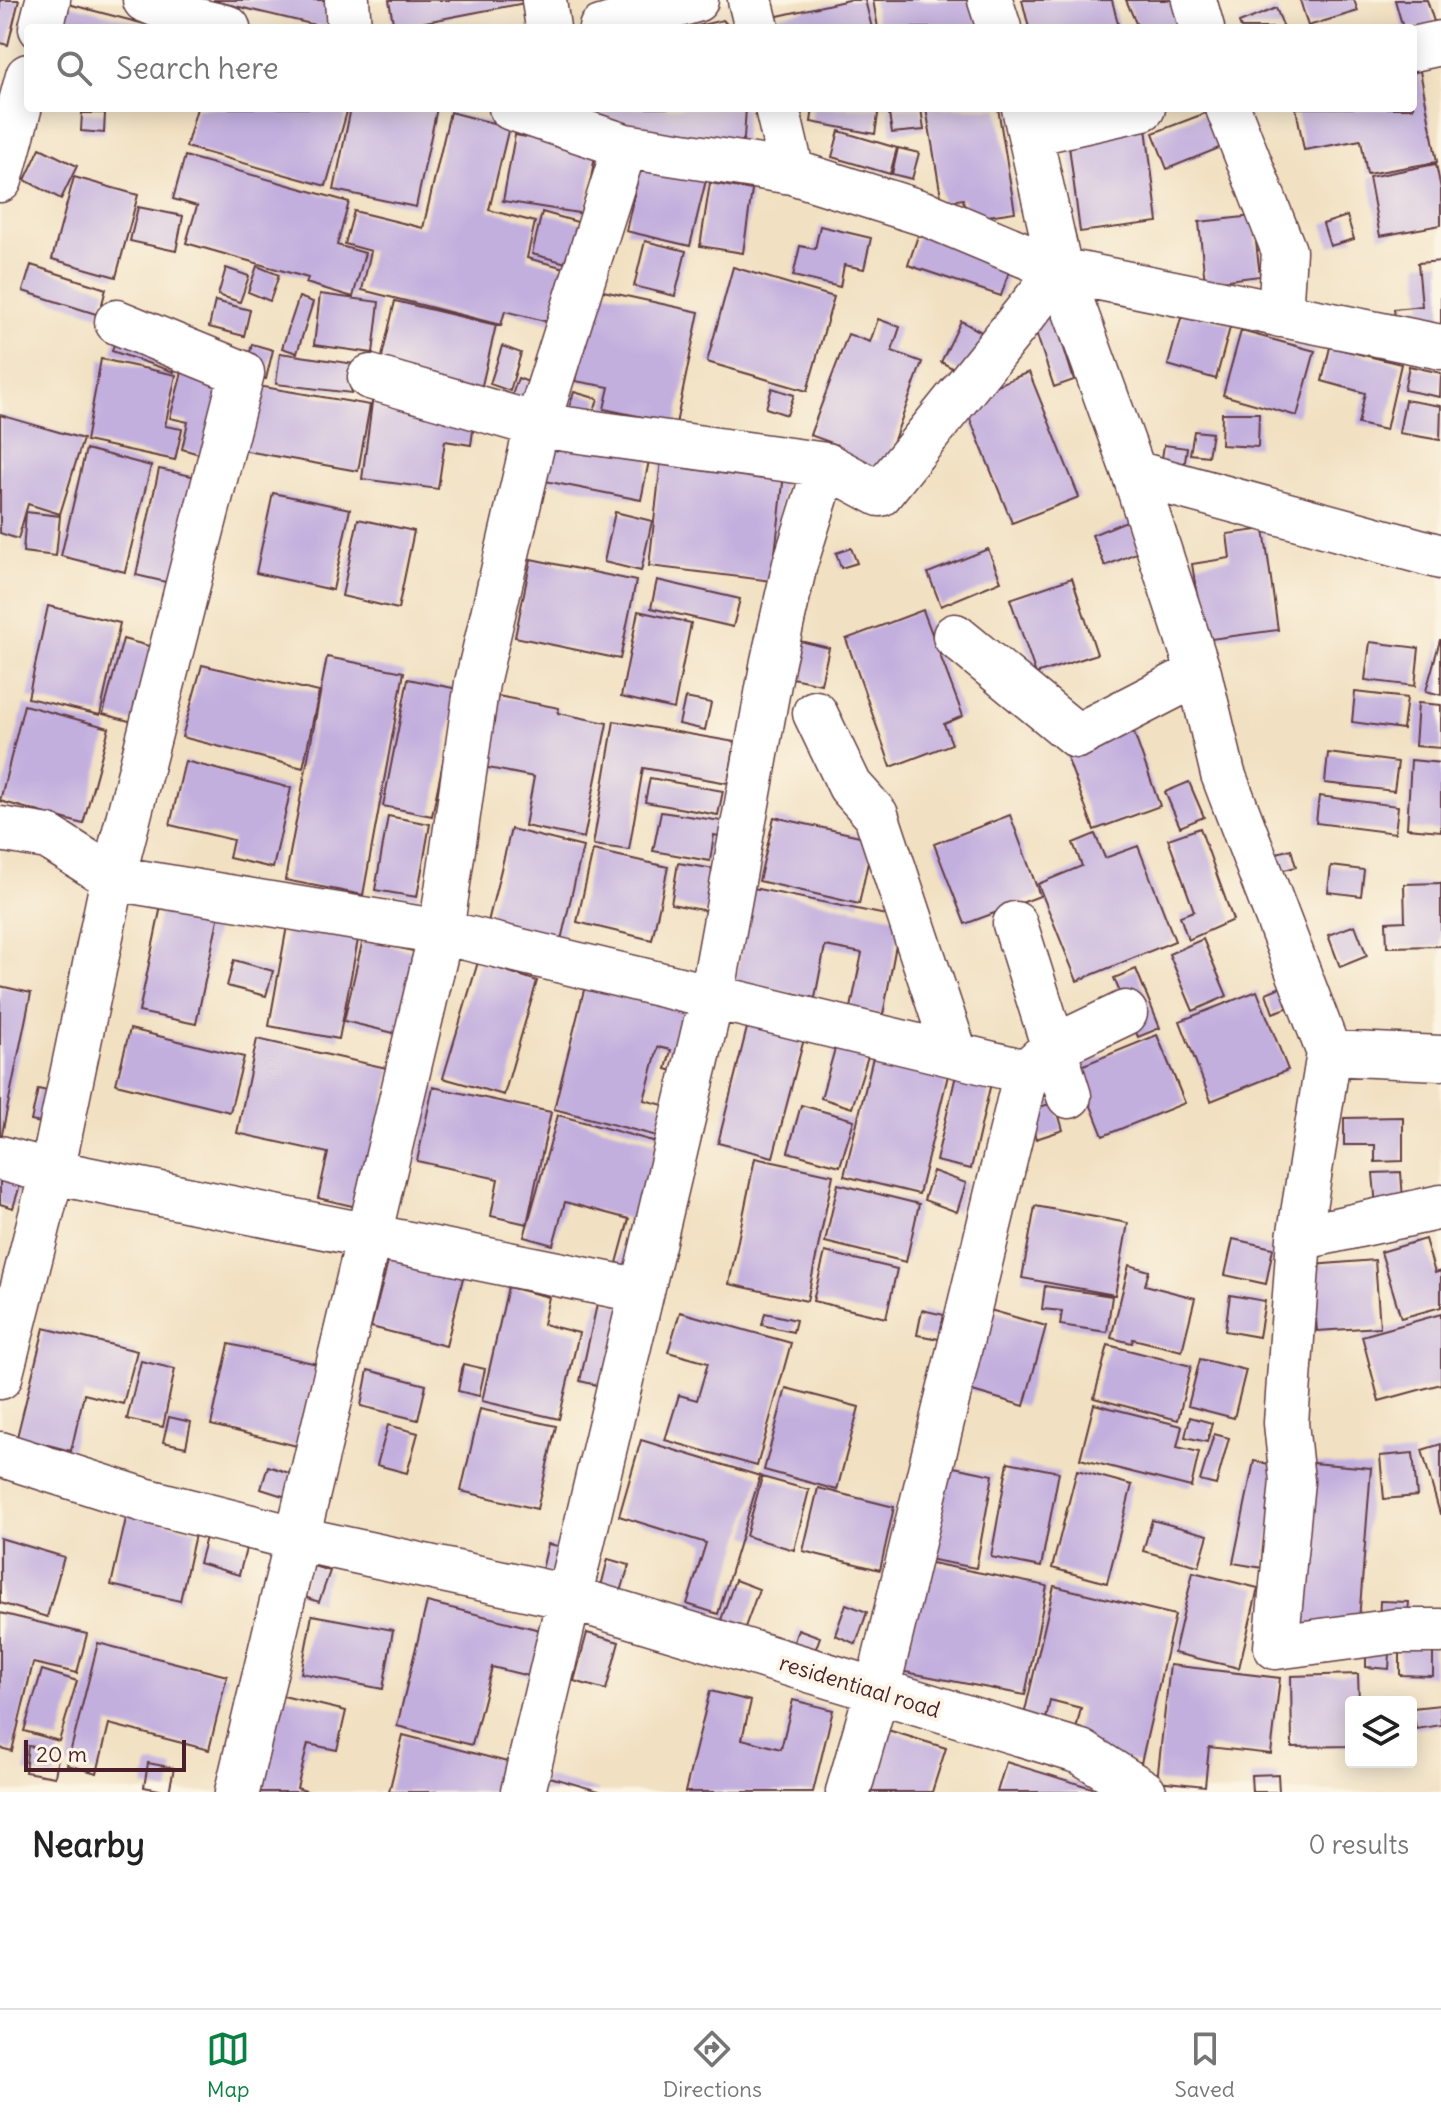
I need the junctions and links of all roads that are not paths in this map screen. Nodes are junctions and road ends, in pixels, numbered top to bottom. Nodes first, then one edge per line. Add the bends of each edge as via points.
1 (48, 0) edge
2 (145, 0) edge
3 (347, 0) edge
4 (544, 0) edge
5 (696, 0) edge
6 (750, 0) edge
7 (990, 0) edge
8 (1194, 0) edge
9 (42, 24) edge
10 (211, 24) edge
11 (349, 24) edge
12 (547, 24) edge
13 (615, 24) edge
14 (756, 24) edge
15 (998, 24) edge
16 (1201, 24) edge
17 (1441, 43) edge
18 (1417, 48) edge
19 (24, 91) edge
20 (536, 112) edge
21 (778, 112) edge
22 (1105, 112) edge
23 (1230, 112) edge
24 (1028, 120) edge
25 (625, 146) junction
26 (792, 172) junction
27 (0, 180) edge
28 (1060, 270) junction
29 (1280, 315) junction
30 (117, 322) dead end
31 (1441, 347) edge
32 (370, 377) dead end
33 (537, 425) junction
34 (826, 465) junction
35 (1134, 473) junction
36 (1441, 557) edge
37 (955, 636) dead end
38 (1199, 673) junction
39 (815, 713) dead end
40 (0, 829) edge
41 (113, 878) junction
42 (1015, 924) dead end
43 (441, 932) junction
44 (712, 996) junction
45 (1125, 1013) dead end
46 (955, 1053) junction
47 (1329, 1053) junction
48 (1441, 1058) edge
49 (1040, 1059) junction
50 (1069, 1096) dead end
51 (0, 1158) edge
52 (52, 1172) junction
53 (1441, 1207) edge
54 (369, 1236) junction
55 (1299, 1238) junction
56 (642, 1291) junction
57 (0, 1377) edge
58 (0, 1454) edge
59 (299, 1539) junction
60 (568, 1597) junction
61 (1441, 1631) edge
62 (877, 1691) junction
63 (237, 1792) edge
64 (523, 1792) edge
65 (848, 1792) edge
66 (1144, 1792) edge

1 - 9 street
2 - 10 street
3 - 11 street
4 - 12 street
5 - 13 street
6 - 14 street
7 - 15 street
8 - 16 street
17 - 18 street
19 - 27 street
20 - 25 street
21 - 26 street
22 - 24 street
23 - 29 street via 1284,251
24 - 28 street
25 - 26 street
25 - 33 street
26 - 28 street via 929,215
28 - 29 street
28 - 34 street via 880,494
28 - 35 street
29 - 31 street
30 - 41 street via 242,373
32 - 33 street
33 - 34 street
33 - 43 street via 477,683
34 - 44 street via 795,564 773,661
35 - 36 street
35 - 38 street
37 - 38 street via 1077,736
38 - 47 street via 1223,774
39 - 46 street via 850,786 876,815
40 - 41 street via 48,837
41 - 43 street
41 - 52 street
42 - 49 street
43 - 44 street
43 - 54 street
44 - 46 street
44 - 56 street
45 - 49 street
46 - 49 street
47 - 48 street
47 - 55 street
49 - 50 street
49 - 62 street
51 - 52 street
52 - 54 street
52 - 57 street
53 - 55 street
54 - 56 street
54 - 59 street
55 - 61 street via 1286,1423 1292,1481 1276,1647 1396,1631
56 - 60 street
58 - 59 street, residentiaal road via 144,1500
59 - 60 street, residentiaal road
59 - 63 street
60 - 62 street, residentiaal road
60 - 64 street
62 - 65 street
62 - 66 street, residentiaal road via 1081,1752

